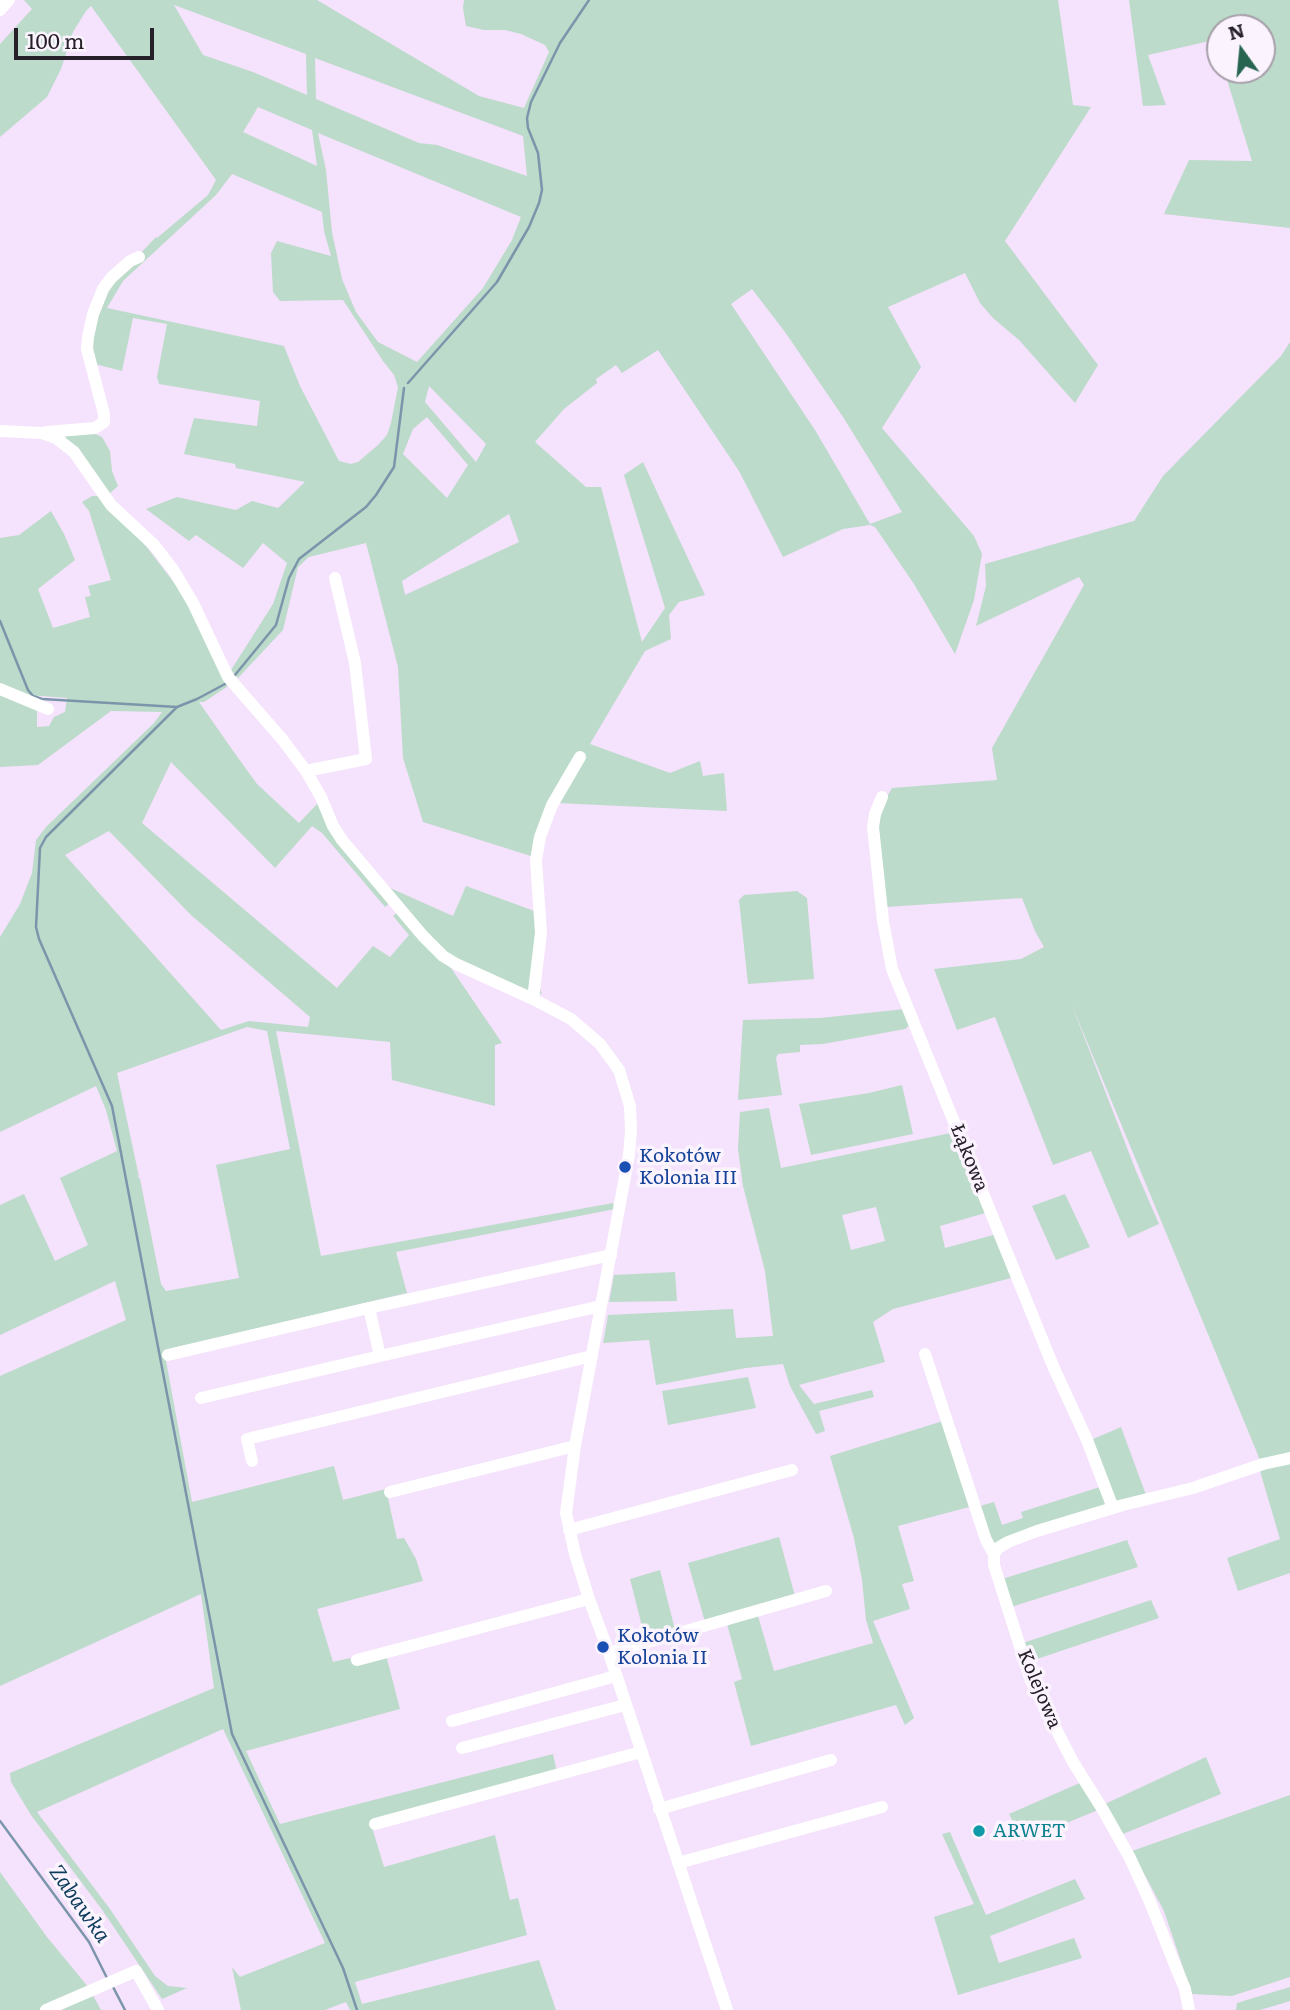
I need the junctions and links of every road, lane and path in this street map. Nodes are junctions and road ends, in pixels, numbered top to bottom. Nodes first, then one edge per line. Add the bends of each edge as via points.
1 (9, 0) edge
2 (0, 10) edge
3 (139, 257) dead end
4 (0, 431) edge
5 (42, 433) junction
6 (335, 579) dead end
7 (0, 689) edge
8 (48, 709) dead end
9 (580, 757) dead end
10 (306, 771) junction
11 (882, 797) dead end
12 (533, 999) junction
13 (611, 1255) junction
14 (601, 1306) junction
15 (369, 1308) junction
16 (925, 1354) dead end
17 (168, 1355) dead end
18 (380, 1356) junction
19 (592, 1356) junction
20 (201, 1398) dead end
21 (575, 1446) junction
22 (1290, 1458) edge
23 (252, 1461) dead end
24 (792, 1469) dead end
25 (390, 1492) dead end
26 (1113, 1508) junction
27 (569, 1530) junction
28 (994, 1555) junction
29 (827, 1591) dead end
30 (589, 1599) junction
31 (609, 1653) junction
32 (357, 1660) dead end
33 (616, 1676) junction
34 (625, 1705) junction
35 (452, 1721) dead end
36 (462, 1748) dead end
37 (640, 1752) junction
38 (831, 1760) dead end
39 (882, 1807) dead end
40 (659, 1809) junction
41 (375, 1824) dead end
42 (678, 1863) junction
43 (46, 2010) edge
44 (158, 2010) edge
45 (727, 2010) edge
46 (1189, 2010) edge

1 - 2 street
3 - 5 street via 103,289 89,330 87,349 104,422 95,428
4 - 5 street
5 - 10 street via 74,452 111,505 154,545 193,603 228,677
6 - 10 street via 355,663 366,759
7 - 8 street
9 - 12 street via 552,804 540,837 536,860 541,933
10 - 12 street via 342,840 436,949 466,970
11 - 26 street, Łąkowa via 875,814 874,837 892,969
12 - 13 street via 586,1031 613,1059 623,1079 631,1131
13 - 14 street
13 - 15 street
14 - 18 street
14 - 19 street
15 - 17 street
15 - 18 street
16 - 28 street, Kolejowa
18 - 20 street
19 - 21 street
19 - 23 street via 247,1439
21 - 25 street
21 - 27 street via 566,1513
22 - 26 street
24 - 27 street
26 - 28 street via 1018,1538 1002,1545
27 - 30 street
28 - 46 street, Kolejowa via 1031,1681 1130,1858 1185,1989
29 - 31 street
30 - 31 street
30 - 32 street
31 - 33 street
33 - 34 street
33 - 35 street
34 - 36 street
34 - 37 street
37 - 40 street
37 - 41 street
38 - 40 street
39 - 42 street
40 - 42 street
42 - 45 street
43 - 44 street via 136,1970

